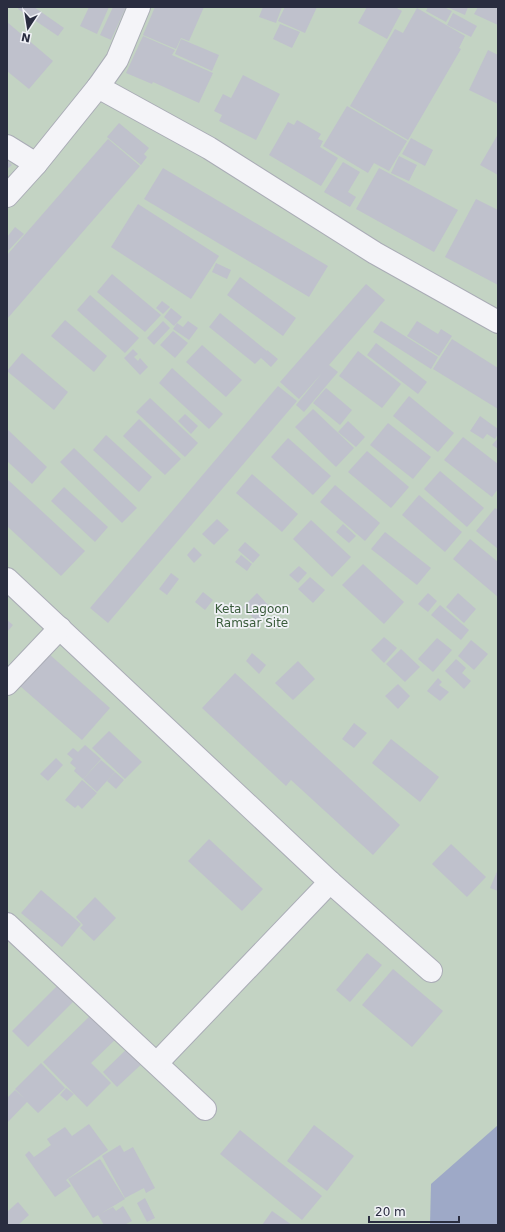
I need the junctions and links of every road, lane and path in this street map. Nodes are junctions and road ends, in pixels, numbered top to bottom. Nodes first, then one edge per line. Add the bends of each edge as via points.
1 (139, 7) edge
2 (98, 87) junction
3 (7, 146) edge
4 (36, 164) junction
5 (7, 196) edge
6 (498, 322) edge
7 (7, 579) edge
8 (60, 628) junction
9 (7, 684) edge
10 (330, 882) junction
11 (7, 924) edge
12 (431, 971) dead end
13 (157, 1063) junction
14 (206, 1109) dead end

1 - 2 street via 117,60
2 - 4 street
2 - 6 street via 209,148 375,252
3 - 4 street
4 - 5 street
7 - 8 street
8 - 9 street
8 - 10 street
10 - 12 street
10 - 13 street
11 - 13 street
13 - 14 street

